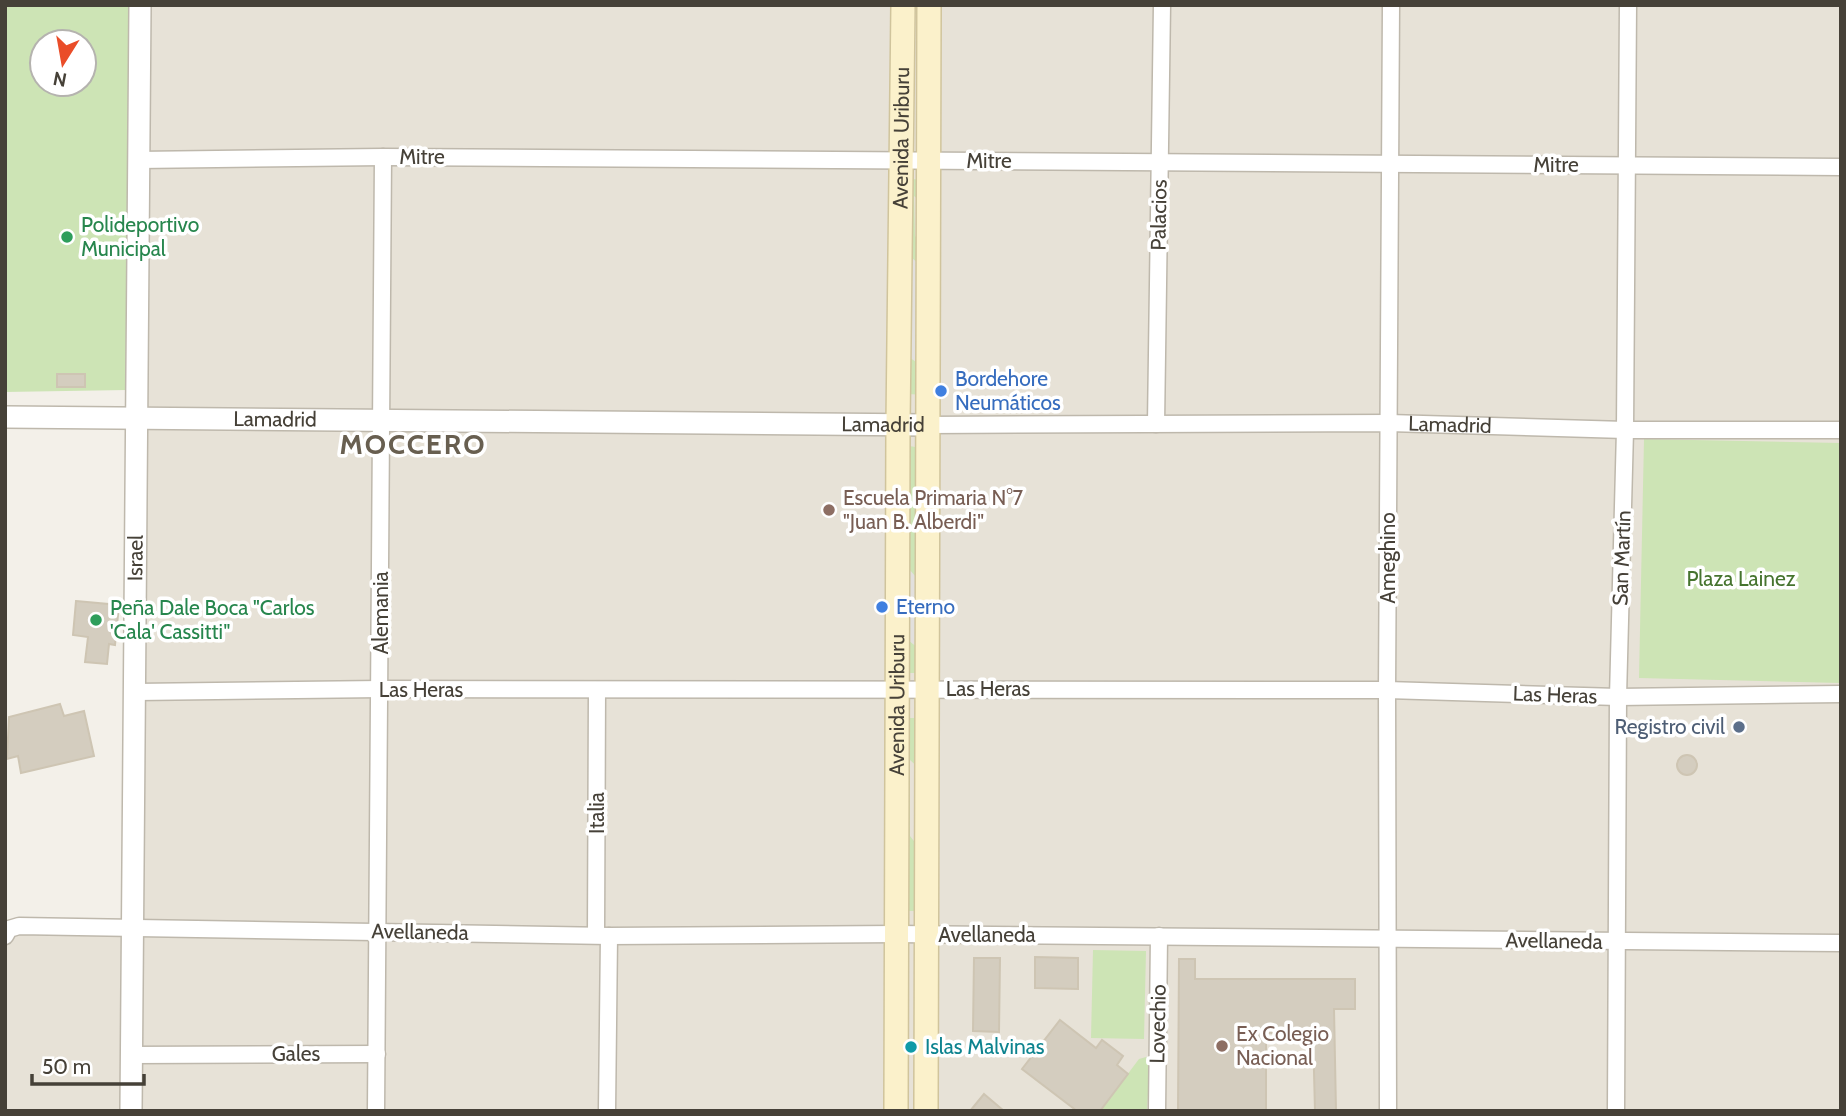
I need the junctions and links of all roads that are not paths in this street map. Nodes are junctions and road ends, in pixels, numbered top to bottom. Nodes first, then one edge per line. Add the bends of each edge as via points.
1 (140, 5) edge
2 (902, 5) edge
3 (929, 5) edge
4 (1162, 5) edge
5 (1391, 5) edge
6 (1628, 5) edge
7 (383, 157) junction
8 (138, 159) junction
9 (900, 160) junction
10 (928, 160) junction
11 (1160, 162) junction
12 (1627, 164) junction
13 (1390, 166) junction
14 (1841, 167) edge
15 (5, 417) edge
16 (136, 418) junction
17 (382, 421) junction
18 (1388, 423) junction
19 (898, 424) junction
20 (1156, 424) junction
21 (927, 425) junction
22 (1625, 430) junction
23 (1841, 430) edge
24 (898, 689) junction
25 (928, 689) junction
26 (381, 690) junction
27 (597, 690) junction
28 (1387, 690) junction
29 (136, 692) junction
30 (1841, 694) edge
31 (1618, 697) junction
32 (133, 929) junction
33 (378, 931) junction
34 (7, 933) edge
35 (897, 934) junction
36 (927, 934) junction
37 (603, 935) junction
38 (1159, 936) junction
39 (1389, 940) junction
40 (1617, 942) junction
41 (1841, 943) edge
42 (377, 1054) junction
43 (131, 1055) junction
44 (131, 1111) edge
45 (376, 1111) edge
46 (607, 1111) edge
47 (896, 1111) edge
48 (926, 1111) edge
49 (1157, 1111) edge
50 (1388, 1111) edge
51 (1616, 1111) edge

1 - 8 street, Israel
2 - 9 main road, Avenida Uriburu
3 - 10 main road, Avenida Uriburu
4 - 11 street, Palacios
5 - 13 street, Ameghino
6 - 12 street, San Martín
7 - 8 street, Mitre
7 - 9 street, Mitre
7 - 17 street, Alemania
8 - 16 street, Israel
9 - 10 street, Mitre
9 - 19 main road, Avenida Uriburu
10 - 11 street, Mitre
10 - 21 main road, Avenida Uriburu
11 - 13 street, Mitre
11 - 20 street, Palacios
12 - 13 street, Mitre
12 - 14 street, Mitre
12 - 22 street, San Martín
13 - 18 street, Ameghino
15 - 16 street, Lamadrid
16 - 17 street, Lamadrid
16 - 29 street, Israel
17 - 19 street, Lamadrid
17 - 26 street, Alemania
18 - 20 street, Lamadrid
18 - 22 street, Lamadrid
18 - 28 street, Ameghino
19 - 21 street, Lamadrid
19 - 24 main road, Avenida Uriburu
20 - 21 street, Lamadrid
21 - 25 main road, Avenida Uriburu
22 - 23 street, Lamadrid
22 - 31 street, San Martín
24 - 25 street, Las Heras
24 - 27 street, Las Heras
24 - 35 main road, Avenida Uriburu
25 - 28 street, Las Heras
25 - 36 main road, Avenida Uriburu
26 - 27 street, Las Heras
26 - 29 street, Las Heras
26 - 33 street, Alemania
27 - 37 street, Italia
28 - 31 street, Las Heras
28 - 39 street, Ameghino
29 - 32 street, Israel
30 - 31 street, Las Heras
31 - 40 street, San Martín
32 - 33 street, Avellaneda
32 - 34 street, Avellaneda via 19,926
32 - 43 street, Israel
33 - 37 street, Avellaneda
33 - 42 street, Alemania
35 - 36 street, Avellaneda
35 - 37 street, Avellaneda
35 - 47 main road, Avenida Uriburu
36 - 38 street, Avellaneda
36 - 48 main road, Avenida Uriburu
37 - 46 street, Italia
38 - 39 street, Avellaneda
38 - 49 street, Lovechio
39 - 40 street, Avellaneda
39 - 50 street, Ameghino
40 - 41 street, Avellaneda
40 - 51 street, San Martín
42 - 43 street, Gales
42 - 45 street, Alemania
43 - 44 street, Israel

